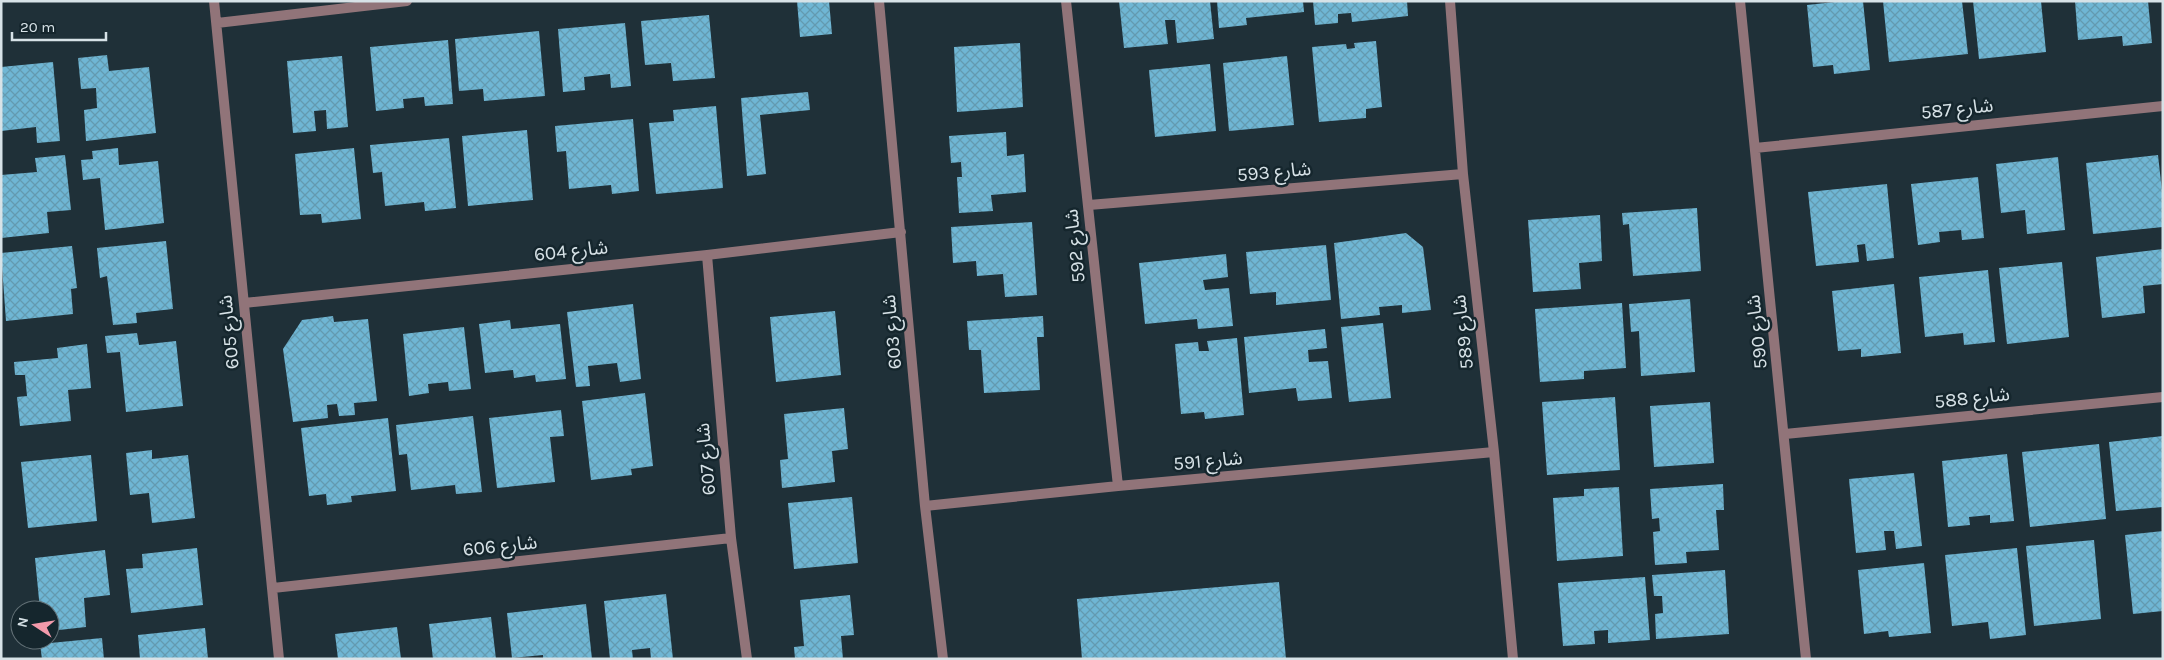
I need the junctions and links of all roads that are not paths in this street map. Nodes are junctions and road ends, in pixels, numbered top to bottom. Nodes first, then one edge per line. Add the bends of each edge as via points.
1 (214, 1) edge
2 (407, 1) edge
3 (879, 1) edge
4 (1066, 1) edge
5 (1450, 1) edge
6 (1740, 1) edge
7 (217, 23) junction
8 (2163, 106) edge
9 (1756, 148) junction
10 (1463, 174) junction
11 (1089, 205) junction
12 (901, 232) junction
13 (707, 255) junction
14 (244, 303) junction
15 (2163, 397) edge
16 (1785, 434) junction
17 (1494, 452) junction
18 (1118, 486) junction
19 (925, 506) junction
20 (731, 538) junction
21 (273, 588) junction
22 (279, 659) edge
23 (747, 659) edge
24 (943, 659) edge
25 (1514, 659) edge
26 (1806, 659) edge

1 - 7 street, شارع 605
2 - 7 street
3 - 12 street, شارع 603
4 - 11 street, شارع 592
5 - 10 street, شارع 589
6 - 9 street, شارع 590
7 - 14 street, شارع 605
8 - 9 street, شارع 587
9 - 16 street, شارع 590
10 - 11 street, شارع 593
10 - 17 street, شارع 589
11 - 18 street, شارع 592
12 - 13 street, شارع 604
12 - 19 street, شارع 603
13 - 14 street, شارع 604
13 - 20 street, شارع 607
14 - 21 street, شارع 605
15 - 16 street, شارع 588
16 - 26 street, شارع 590
17 - 18 street, شارع 591
17 - 25 street, شارع 589
18 - 19 street, شارع 591
19 - 24 street, شارع 603
20 - 21 street, شارع 606
20 - 23 street, شارع 607
21 - 22 street, شارع 605

